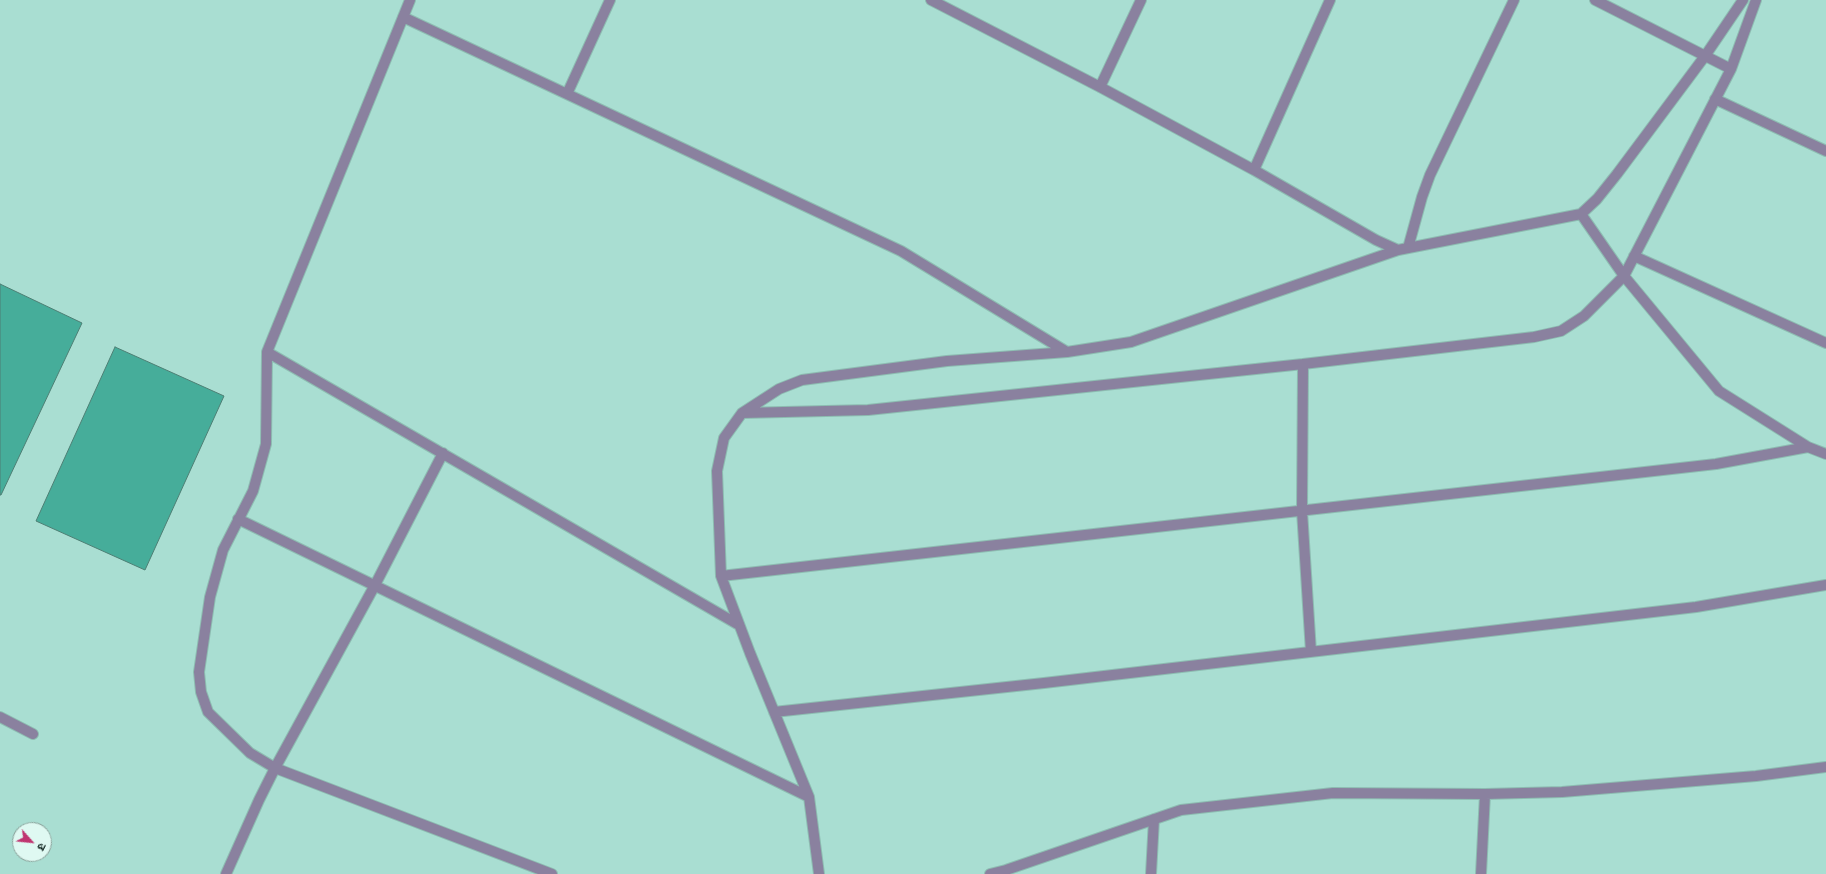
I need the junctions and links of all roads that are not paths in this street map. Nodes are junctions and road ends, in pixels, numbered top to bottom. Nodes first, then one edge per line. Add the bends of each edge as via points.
1 (410, 0) edge
2 (610, 0) edge
3 (931, 0) edge
4 (1141, 0) edge
5 (1330, 0) edge
6 (1514, 0) edge
7 (1595, 0) edge
8 (1743, 0) edge
9 (1756, 0) edge
10 (403, 17) junction
11 (1705, 56) junction
12 (1731, 69) junction
13 (1100, 87) junction
14 (567, 94) junction
15 (1715, 99) junction
16 (1826, 151) edge
17 (1254, 170) junction
18 (1581, 214) junction
19 (1403, 249) junction
20 (1634, 256) junction
21 (1624, 276) junction
22 (1826, 343) edge
23 (268, 352) junction
24 (1067, 352) junction
25 (1303, 364) junction
26 (742, 413) junction
27 (1808, 447) junction
28 (443, 453) junction
29 (1826, 454) edge
30 (1302, 511) junction
31 (238, 519) junction
32 (722, 576) junction
33 (375, 585) junction
34 (1826, 585) edge
35 (740, 625) junction
36 (1311, 652) junction
37 (774, 712) junction
38 (0, 717) edge
39 (33, 734) dead end
40 (1826, 767) edge
41 (275, 768) junction
42 (1484, 794) junction
43 (809, 796) junction
44 (1154, 819) junction
45 (226, 874) edge
46 (552, 874) edge
47 (819, 874) edge
48 (990, 874) edge
49 (1151, 874) edge
50 (1481, 874) edge

1 - 10 street
2 - 14 street
3 - 13 street
4 - 13 street
5 - 17 street
6 - 19 street via 1430,175
7 - 11 street
8 - 11 street
9 - 12 street
10 - 14 street
10 - 23 street
11 - 12 street
11 - 18 street via 1617,174
12 - 15 street
13 - 17 street
14 - 24 street via 901,251
15 - 16 street
15 - 20 street
17 - 19 street via 1370,237
18 - 19 street
18 - 21 street
19 - 24 street via 1131,342
20 - 21 street
20 - 22 street
21 - 25 street via 1584,316 1561,331 1534,337
21 - 27 street via 1719,391
23 - 28 street
23 - 31 street via 266,444 253,491
24 - 26 street via 947,361 802,380 779,389
25 - 26 street via 868,410
25 - 30 street
26 - 32 street via 724,438 717,471
27 - 29 street
27 - 30 street via 1716,464
28 - 33 street
28 - 35 street
30 - 32 street
30 - 36 street
31 - 33 street
31 - 41 street via 223,550 210,597 199,672 201,692 208,712 250,753
32 - 35 street
33 - 41 street
33 - 43 street
34 - 36 street via 1696,607
35 - 37 street
36 - 37 street
37 - 43 street
38 - 39 street
40 - 42 street via 1756,776 1570,792
41 - 45 street
41 - 46 street
42 - 44 street via 1333,793 1181,810
42 - 50 street
43 - 47 street
44 - 48 street
44 - 49 street

